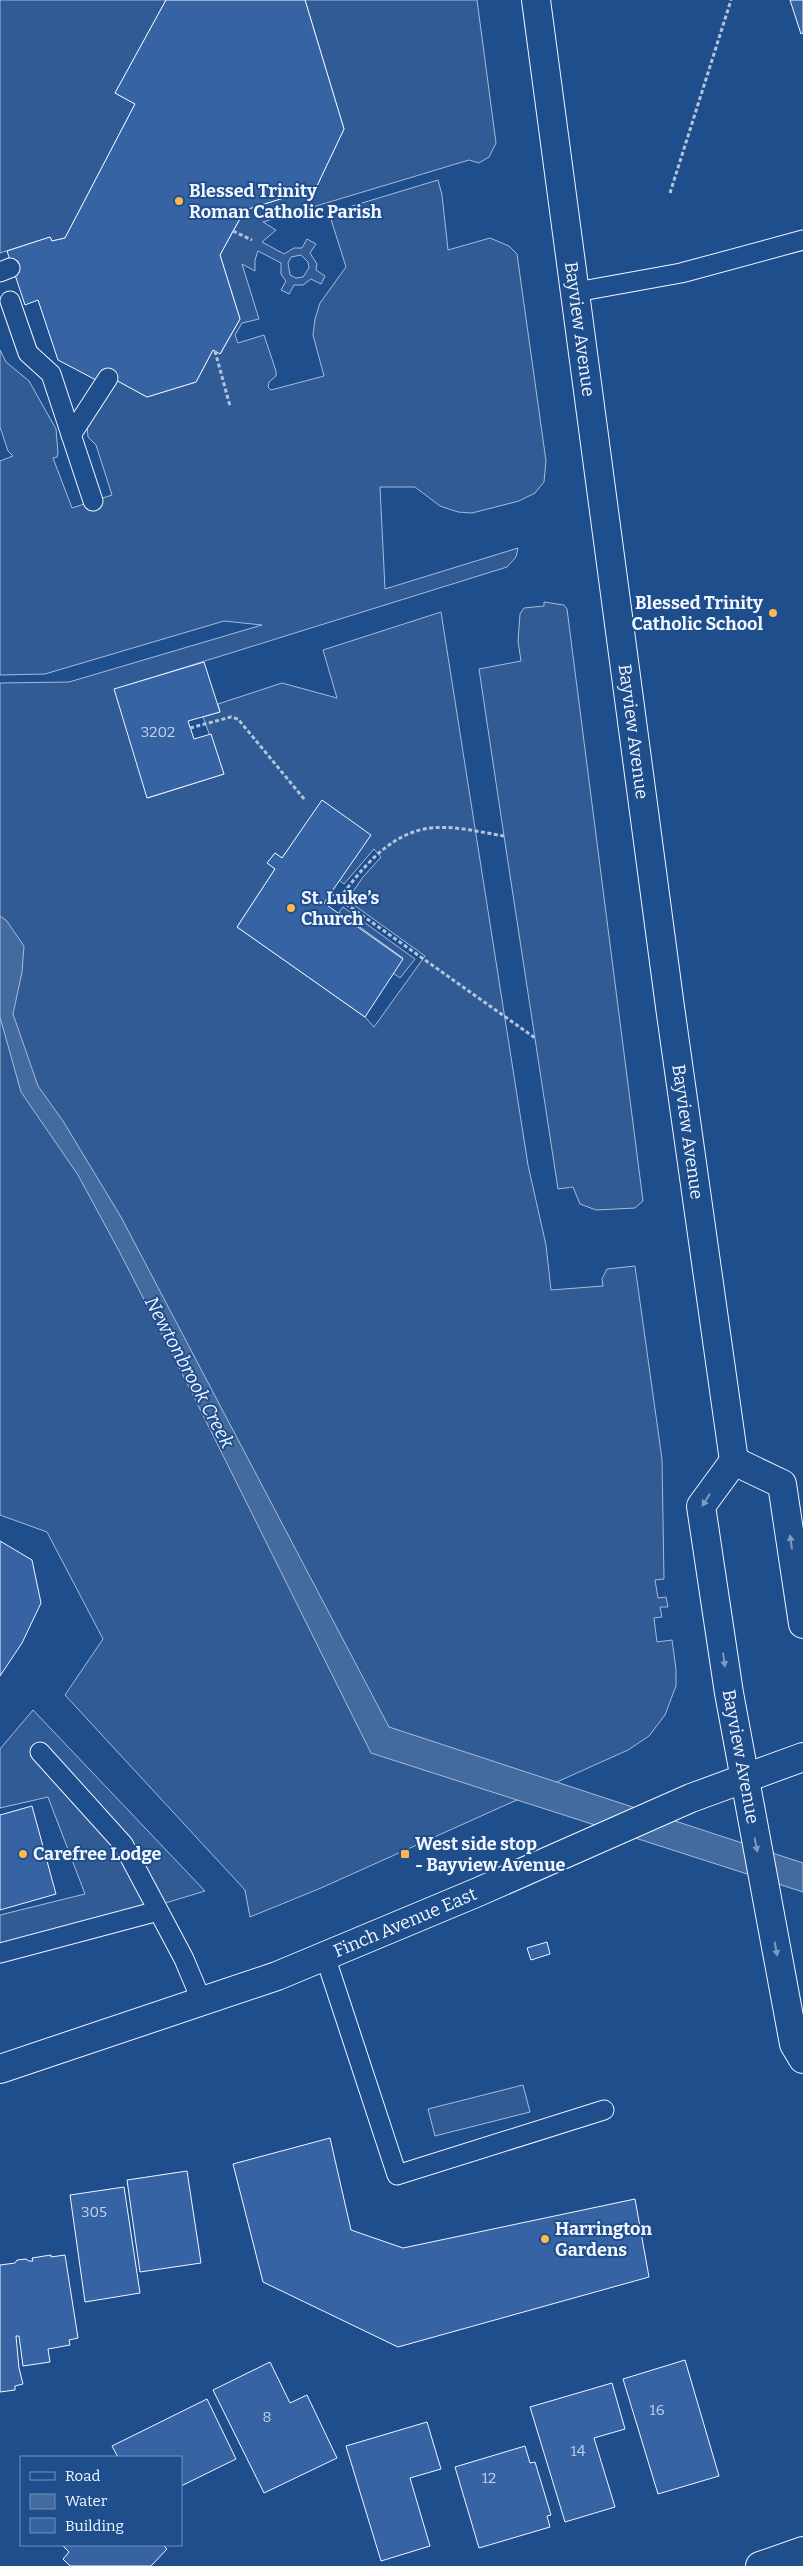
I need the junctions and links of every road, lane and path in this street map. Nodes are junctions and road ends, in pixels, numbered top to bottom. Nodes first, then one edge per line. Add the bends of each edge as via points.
1 (536, 0) edge
2 (731, 0) edge
3 (670, 193) dead end
4 (233, 231) dead end
5 (252, 240) dead end
6 (803, 240) edge
7 (576, 292) junction
8 (10, 301) dead end
9 (216, 351) dead end
10 (108, 378) dead end
11 (230, 406) dead end
12 (71, 435) junction
13 (93, 501) dead end
14 (190, 728) dead end
15 (305, 800) dead end
16 (504, 836) dead end
17 (331, 893) dead end
18 (340, 899) junction
19 (535, 1038) dead end
20 (734, 1461) junction
21 (803, 1624) edge
22 (40, 1752) dead end
23 (803, 1757) edge
24 (744, 1780) junction
25 (158, 1911) junction
26 (0, 1953) edge
27 (325, 1956) junction
28 (202, 2002) junction
29 (803, 2059) edge
30 (0, 2069) edge
31 (604, 2110) dead end
32 (803, 2551) edge
33 (760, 2566) edge

1 - 7 main road, Bayview Avenue
2 - 3 path
4 - 5 path
6 - 7 lane via 681,272
7 - 20 main road, Bayview Avenue via 668,997
8 - 12 lane via 28,353 51,374
9 - 11 path
10 - 12 lane
12 - 13 lane
14 - 15 path via 231,716 238,719
16 - 18 path via 444,828 424,829 388,846
17 - 18 path
18 - 19 path
21 -> 20 main road via 782,1484
20 -> 24 main road, Bayview Avenue via 701,1506
22 - 25 lane via 123,1844
23 - 24 main road, Finch Avenue East
24 - 27 main road, Finch Avenue East via 691,1798
24 -> 29 main road, Bayview Avenue via 794,2044
25 - 26 lane
25 - 28 lane via 184,1959
27 - 28 main road, Finch Avenue East
27 - 31 lane via 397,2176
28 - 30 main road, Finch Avenue East
32 - 33 main road

